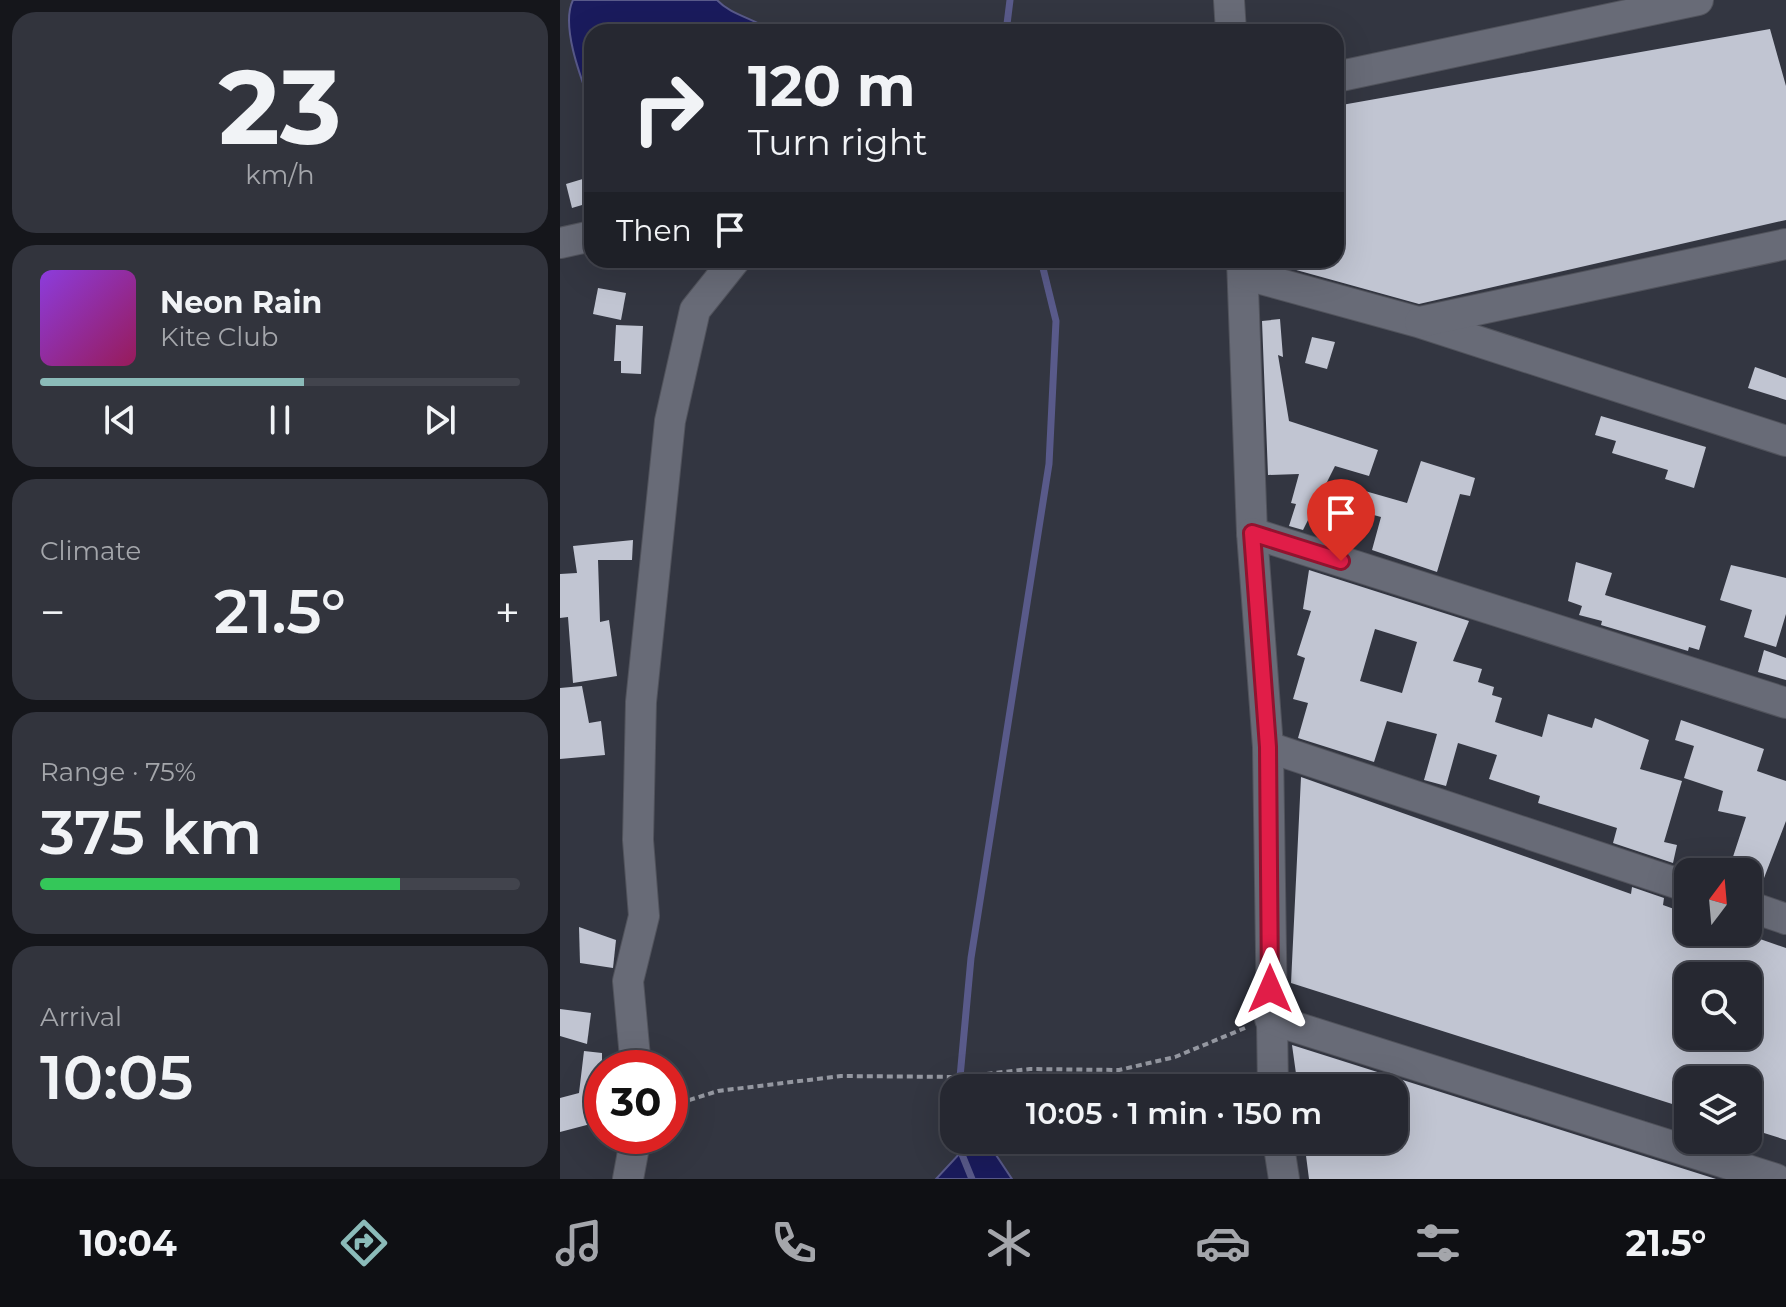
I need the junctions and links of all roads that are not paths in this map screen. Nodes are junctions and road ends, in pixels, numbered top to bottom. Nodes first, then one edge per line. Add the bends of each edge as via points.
1 (1229, 0) edge
2 (1698, 0) edge
3 (1230, 24) edge
4 (1344, 75) edge
5 (584, 238) edge
6 (560, 243) edge
7 (1786, 244) edge
8 (729, 268) edge
9 (1242, 268) edge
10 (1245, 268) edge
11 (1418, 322) junction
12 (1786, 441) edge
13 (1252, 533) junction
14 (1786, 703) edge
15 (1268, 747) junction
16 (1674, 882) edge
17 (1762, 911) edge
18 (1786, 919) edge
19 (1270, 1019) junction
20 (634, 1050) edge
21 (1272, 1074) edge
22 (633, 1154) edge
23 (1280, 1154) edge
24 (628, 1179) edge
25 (1284, 1179) edge
26 (1776, 1179) edge

1 - 3 street
2 - 4 street
5 - 6 street
7 - 11 street
8 - 20 street via 695,310 668,435 641,702 638,840 644,916 628,981
9 - 13 street
10 - 11 street
11 - 12 street
13 - 14 street
13 - 15 street
15 - 16 street
15 - 19 street
17 - 18 street
19 - 21 street
19 - 26 street
22 - 24 street
23 - 25 street

